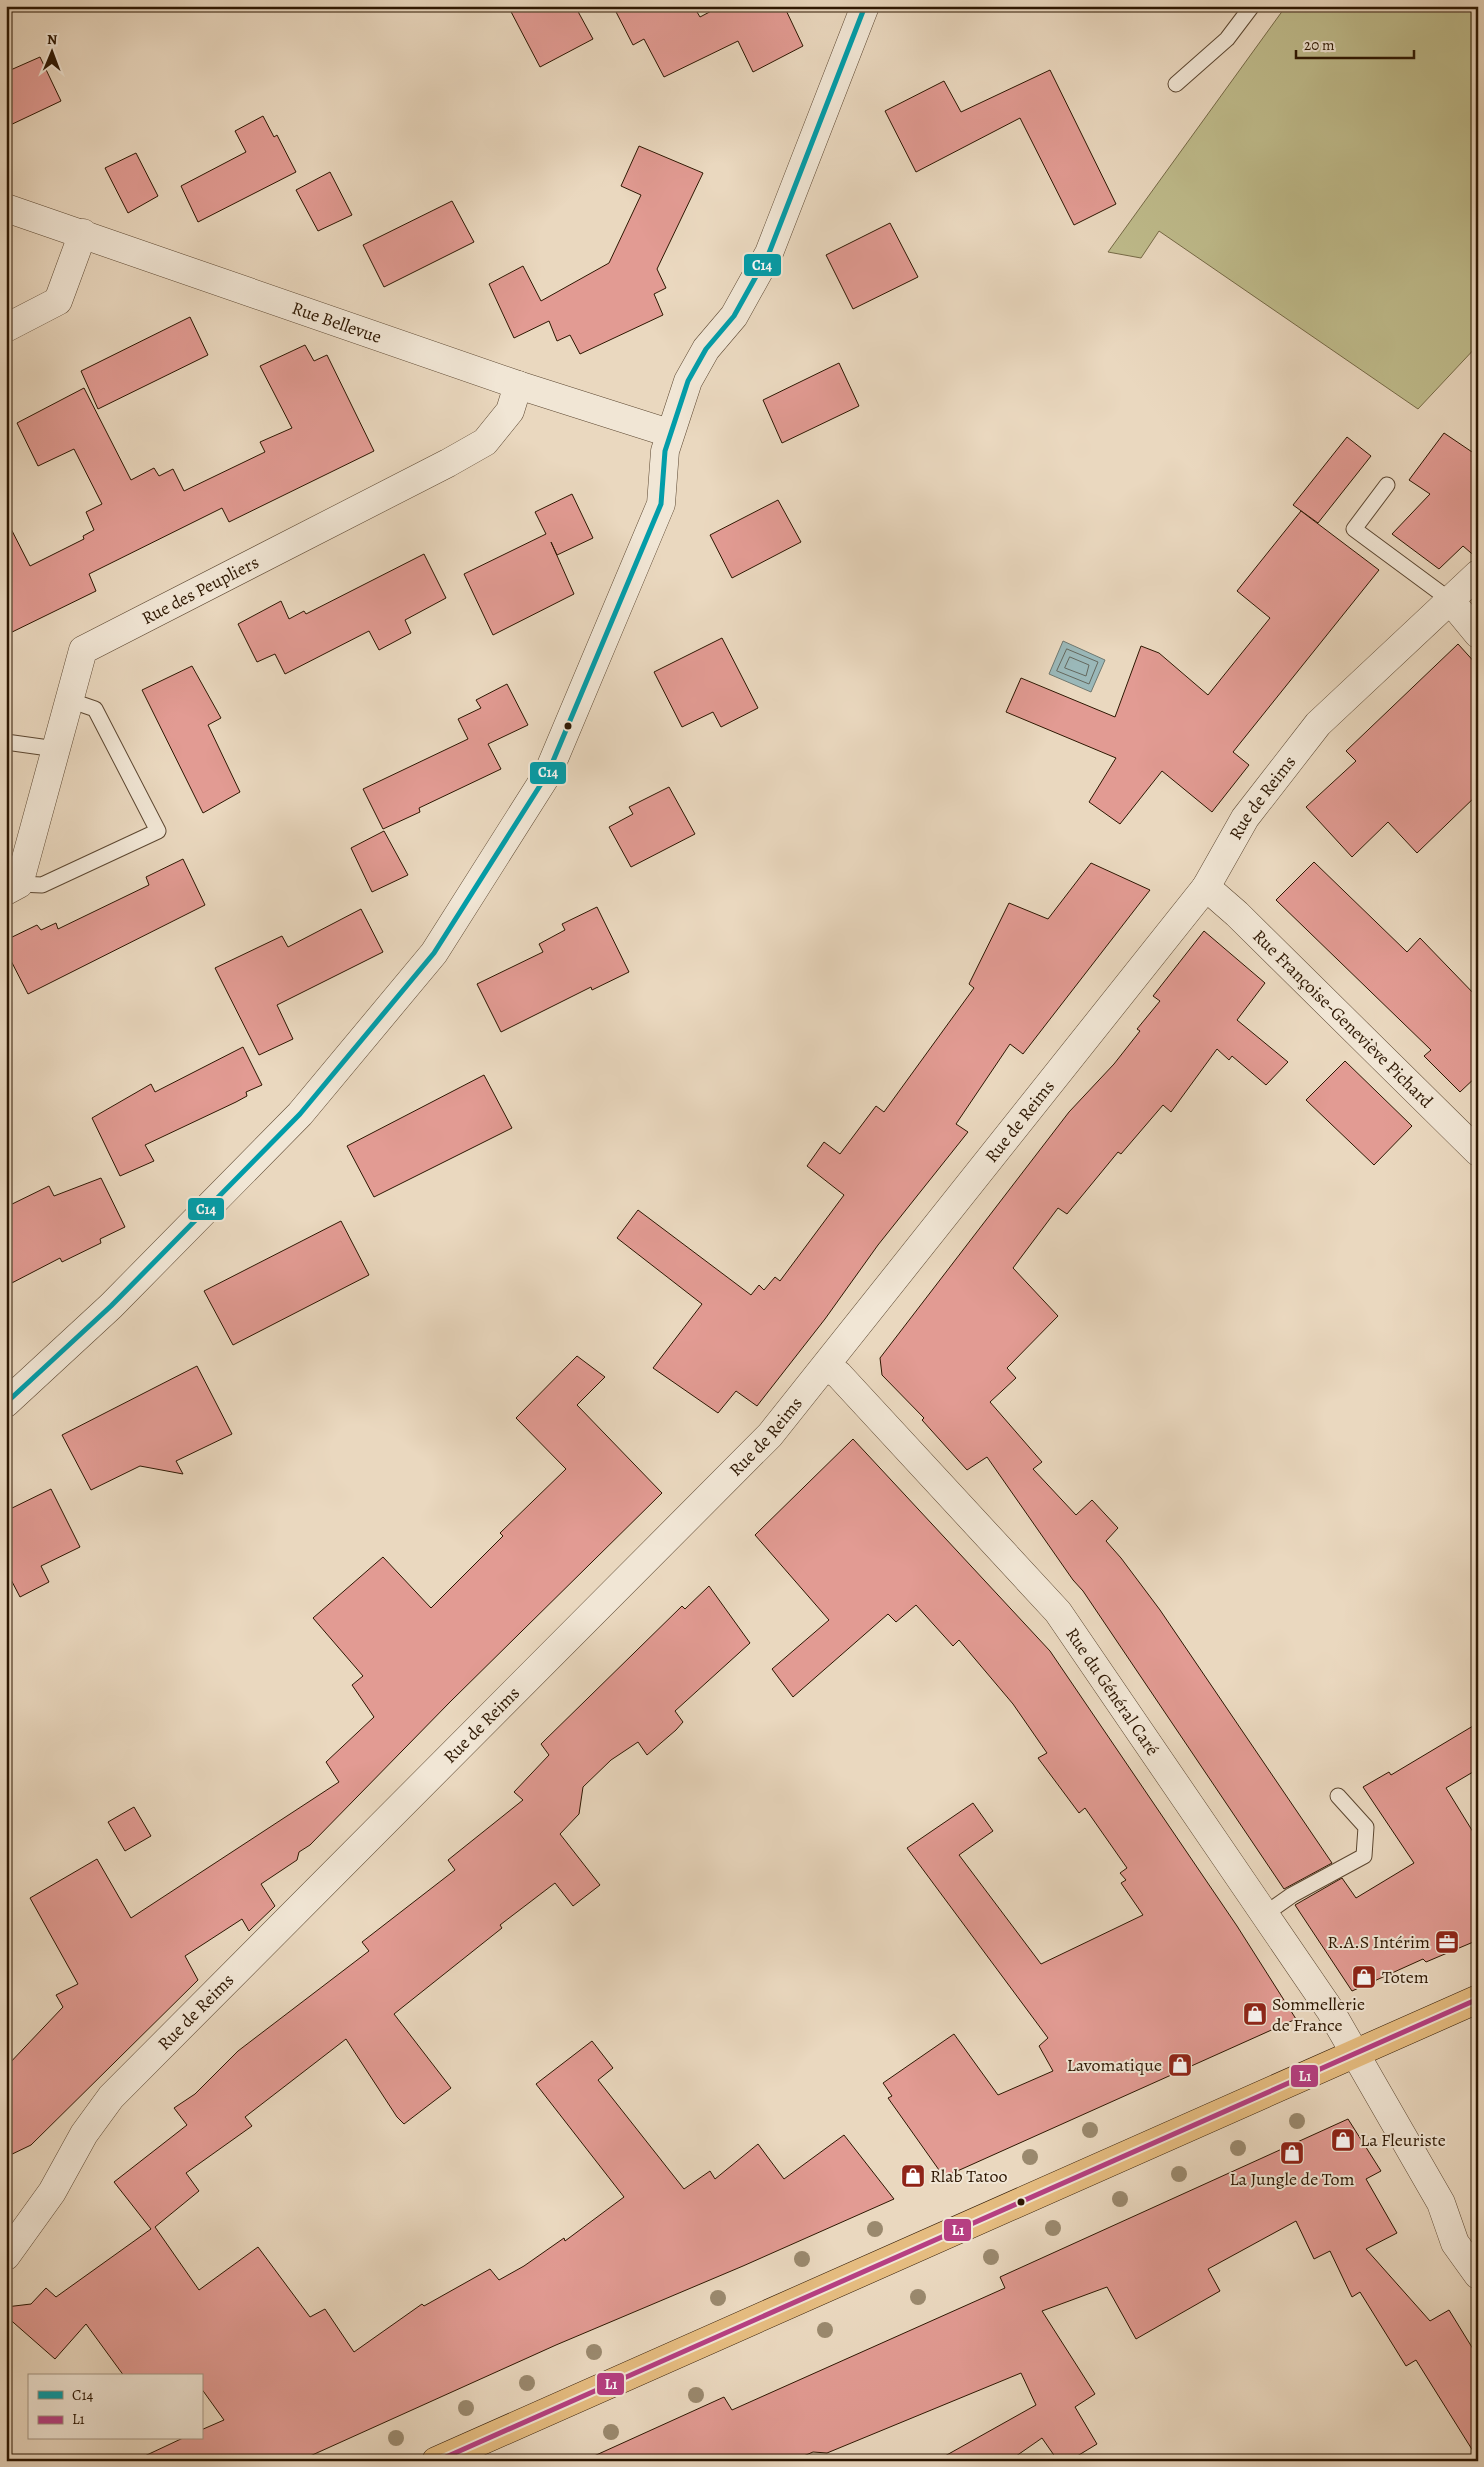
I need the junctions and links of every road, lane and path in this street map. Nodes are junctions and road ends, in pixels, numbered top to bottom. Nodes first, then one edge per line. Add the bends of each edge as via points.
1 (865, 6) edge
2 (1252, 6) edge
3 (1176, 84) dead end
4 (6, 208) edge
5 (83, 233) junction
6 (6, 328) edge
7 (518, 385) junction
8 (670, 433) junction
9 (1387, 485) dead end
10 (1478, 574) edge
11 (1450, 600) junction
12 (1478, 634) edge
13 (69, 700) junction
14 (6, 742) edge
15 (56, 749) junction
16 (1206, 887) junction
17 (13, 888) edge
18 (1478, 1152) edge
19 (826, 1366) junction
20 (6, 1402) edge
21 (1338, 1796) dead end
22 (1265, 1914) junction
23 (1478, 1998) edge
24 (1355, 2052) junction
25 (6, 2256) edge
26 (1478, 2275) edge
27 (436, 2461) edge

1 - 8 street via 769,253 734,316 706,349 688,381
2 - 3 lane via 1227,39
4 - 5 street, Rue Bellevue
5 - 6 street via 58,302
5 - 7 street, Rue Bellevue
7 - 8 street, Rue Bellevue
7 - 13 street, Rue des Peupliers via 510,411 485,442 83,650
8 - 20 street via 660,504 548,773 434,953 300,1114 111,1306
9 - 11 lane via 1354,529
10 - 11 street, Rue de Reims
11 - 12 street
11 - 16 street, Rue de Reims via 1318,724 1245,818
13 - 15 street, Rue des Peupliers
13 - 17 lane via 95,709 158,831 42,885
14 - 15 lane
15 - 17 street, Rue des Peupliers
16 - 18 street, Rue Françoise-Geneviève Pichard
16 - 19 street, Rue de Reims
19 - 22 street, Rue du Général Caré via 844,1380 1058,1612
19 - 25 street, Rue de Reims via 770,1435 111,2097 84,2134 52,2192
21 - 22 lane via 1366,1827 1364,1856 1292,1895
22 - 24 street, Rue du Général Caré
23 - 24 main road
24 - 26 street, Rue du Général Caré via 1442,2203 1455,2243
24 - 27 main road

